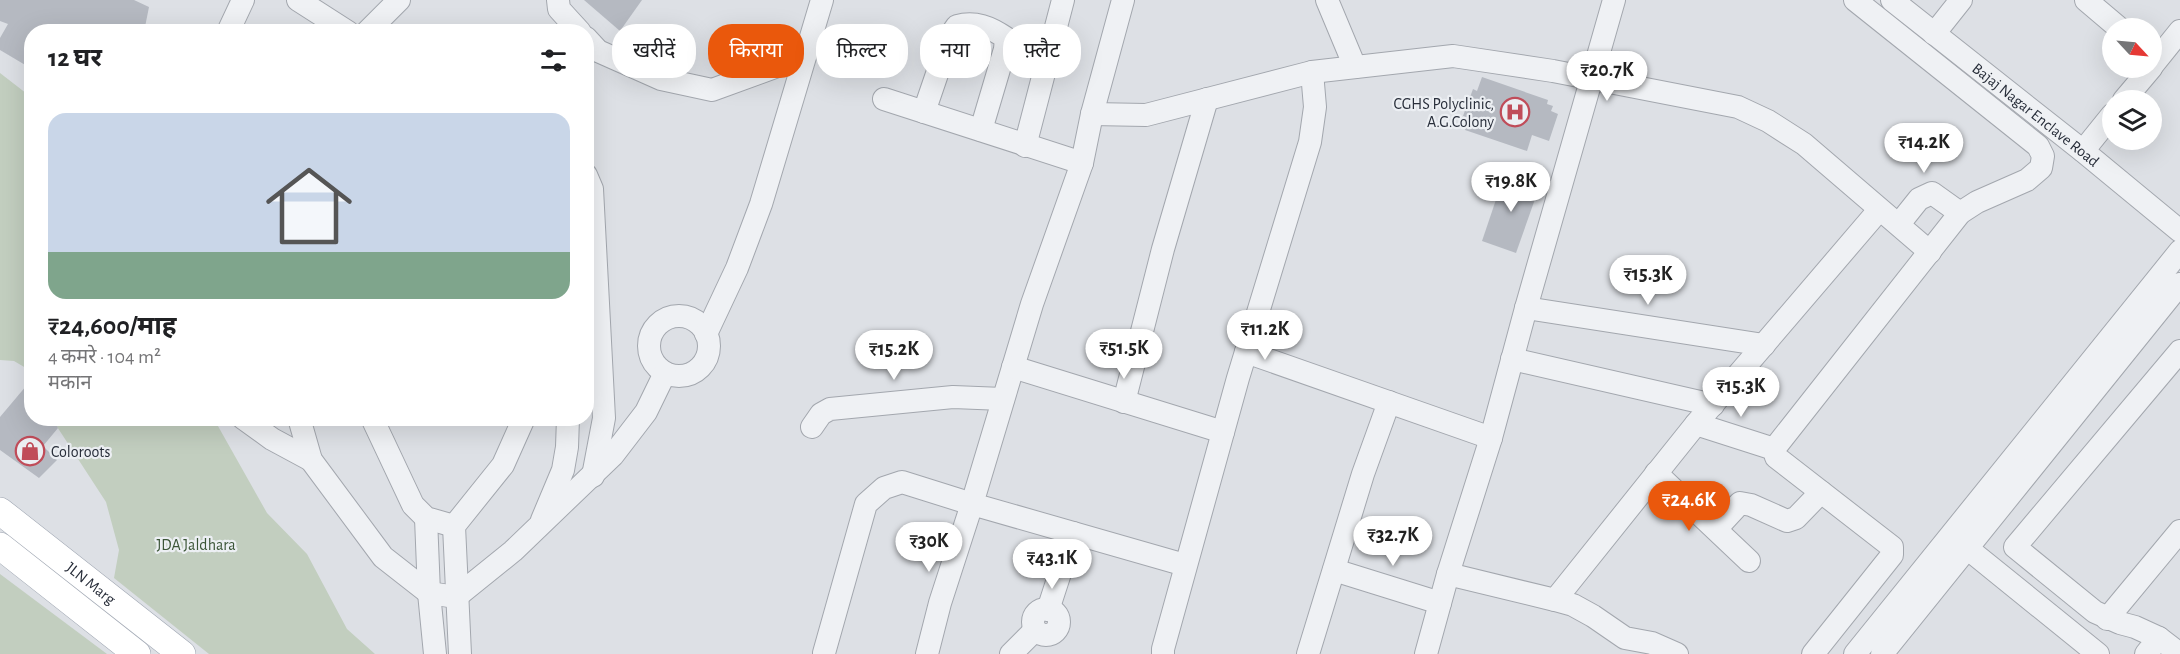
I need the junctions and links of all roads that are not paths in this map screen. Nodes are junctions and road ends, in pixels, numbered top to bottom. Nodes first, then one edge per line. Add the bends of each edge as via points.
1 (243, 0) edge
2 (298, 0) edge
3 (399, 0) edge
4 (558, 0) edge
5 (822, 0) edge
6 (1063, 0) edge
7 (1123, 0) edge
8 (1327, 0) edge
9 (1614, 0) edge
10 (1855, 0) edge
11 (1892, 0) edge
12 (1962, 0) edge
13 (2086, 0) edge
14 (2107, 18) edge
15 (232, 24) edge
16 (332, 24) edge
17 (375, 24) edge
18 (573, 24) edge
19 (2180, 31) edge
20 (1934, 34) junction
21 (594, 47) edge
22 (2162, 52) edge
23 (805, 56) junction
24 (1355, 67) junction
25 (1312, 72) junction
26 (1590, 78) junction
27 (2141, 78) edge
28 (2132, 90) edge
29 (884, 99) dead end
30 (1207, 99) junction
31 (924, 112) junction
32 (1092, 114) junction
33 (2102, 127) edge
34 (981, 130) junction
35 (1025, 146) junction
36 (2083, 151) junction
37 (1082, 163) junction
38 (1879, 210) junction
39 (1960, 213) junction
40 (1899, 224) junction
41 (2180, 231) edge
42 (2180, 251) edge
43 (1930, 252) junction
44 (2180, 284) edge
45 (1526, 308) junction
46 (594, 316) edge
47 (706, 334) junction
48 (1764, 345) junction
49 (2180, 351) edge
50 (1246, 352) junction
51 (1512, 359) junction
52 (1013, 367) junction
53 (666, 373) junction
54 (1003, 399) junction
55 (1124, 402) junction
56 (1389, 402) junction
57 (1713, 405) junction
58 (1696, 424) junction
59 (254, 426) edge
60 (301, 426) edge
61 (376, 426) edge
62 (520, 426) edge
63 (568, 426) edge
64 (812, 427) dead end
65 (1223, 432) junction
66 (1491, 438) junction
67 (1774, 449) junction
68 (311, 460) junction
69 (1656, 473) junction
70 (593, 476) junction
71 (1821, 492) junction
72 (972, 504) junction
73 (0, 510) edge
74 (426, 518) junction
75 (454, 526) junction
76 (539, 526) junction
77 (1716, 529) junction
78 (2180, 531) edge
79 (1073, 533) junction
80 (1960, 542) junction
81 (0, 546) edge
82 (1749, 561) dead end
83 (1185, 565) junction
84 (1334, 570) junction
85 (1448, 574) junction
86 (429, 593) junction
87 (456, 597) junction
88 (1555, 600) junction
89 (1440, 603) junction
90 (2107, 619) junction
91 (1626, 646) edge
92 (2152, 646) edge
93 (824, 653) edge
94 (137, 654) edge
95 (182, 654) edge
96 (435, 654) edge
97 (460, 654) edge
98 (927, 654) edge
99 (1011, 654) edge
100 (1163, 654) edge
101 (1308, 654) edge
102 (1426, 654) edge
103 (1677, 654) edge
104 (1813, 654) edge
105 (1855, 654) edge
106 (1882, 654) edge
107 (2098, 654) edge
108 (2180, 654) edge

1 - 15 street
2 - 16 street
3 - 17 street
4 - 18 street via 559,9
5 - 23 street
6 - 35 street
7 - 32 street
8 - 24 street
9 - 26 street
10 - 39 street via 2038,146 2043,156 2041,168 2026,180 1977,201
11 - 20 street, Bajaj Nagar Enclave Road
12 - 20 street
13 - 14 street
19 - 22 street
20 - 36 street, Bajaj Nagar Enclave Road
21 - 23 street via 661,79 712,90
23 - 47 street via 761,204
24 - 25 street
24 - 26 street via 1453,56
25 - 30 street
25 - 50 street via 1316,107 1310,142
26 - 38 street via 1738,107 1804,144
26 - 45 street
27 - 28 street
29 - 31 street
30 - 32 street via 1146,115
30 - 55 street
31 - 34 street
31 - 34 street via 950,36 957,26 982,25 1006,38
32 - 37 street
33 - 36 street
34 - 35 street
35 - 37 street
36 - 41 street, Bajaj Nagar Enclave Road
37 - 52 street
38 - 40 street
38 - 48 street
39 - 40 street via 1932,193 1919,199
39 - 43 street
40 - 43 street
42 - 80 street
43 - 67 street
44 - 80 street
45 - 48 street
45 - 51 street
46 - 70 street via 604,418
47 - 53 street via 709,344 703,364 686,376
47 - 53 street via 701,326 684,317 666,319 658,325 649,351 658,368
48 - 57 street
49 - 90 street via 2015,547
50 - 56 street
50 - 65 street
51 - 57 street
51 - 66 street
52 - 54 street
52 - 55 street
53 - 70 street via 646,412
54 - 64 street via 953,397 830,409
54 - 72 street
55 - 65 street
56 - 66 street
56 - 84 street
57 - 58 street
58 - 67 street
58 - 69 street
59 - 68 street
60 - 68 street
61 - 74 street via 412,505
62 - 75 street via 503,465
63 - 76 street via 563,470
65 - 83 street
66 - 85 street
67 - 71 street via 1776,457
68 - 86 street via 383,557
69 - 77 street
69 - 88 street
70 - 76 street
71 - 77 street via 1796,518 1788,521 1740,503
71 - 104 street via 1892,547 1892,555
72 - 79 street
72 - 93 street via 902,482 884,488 866,504
72 - 98 street
73 - 95 main road, JLN Marg
74 - 75 street
74 - 86 street
75 - 87 street
76 - 87 street
77 - 82 street
78 - 90 street
79 - 83 street
79 - 99 street via 1048,610 1034,617 1035,630
80 - 105 street
80 - 106 street
80 - 107 street
81 - 94 main road, JLN Marg
83 - 100 street
84 - 89 street
84 - 101 street
85 - 88 street
85 - 89 street
86 - 87 street
86 - 96 street
87 - 97 street
88 - 91 street via 1593,615
89 - 102 street
90 - 92 street via 2135,627
91 - 103 street via 1652,643
92 - 108 street

